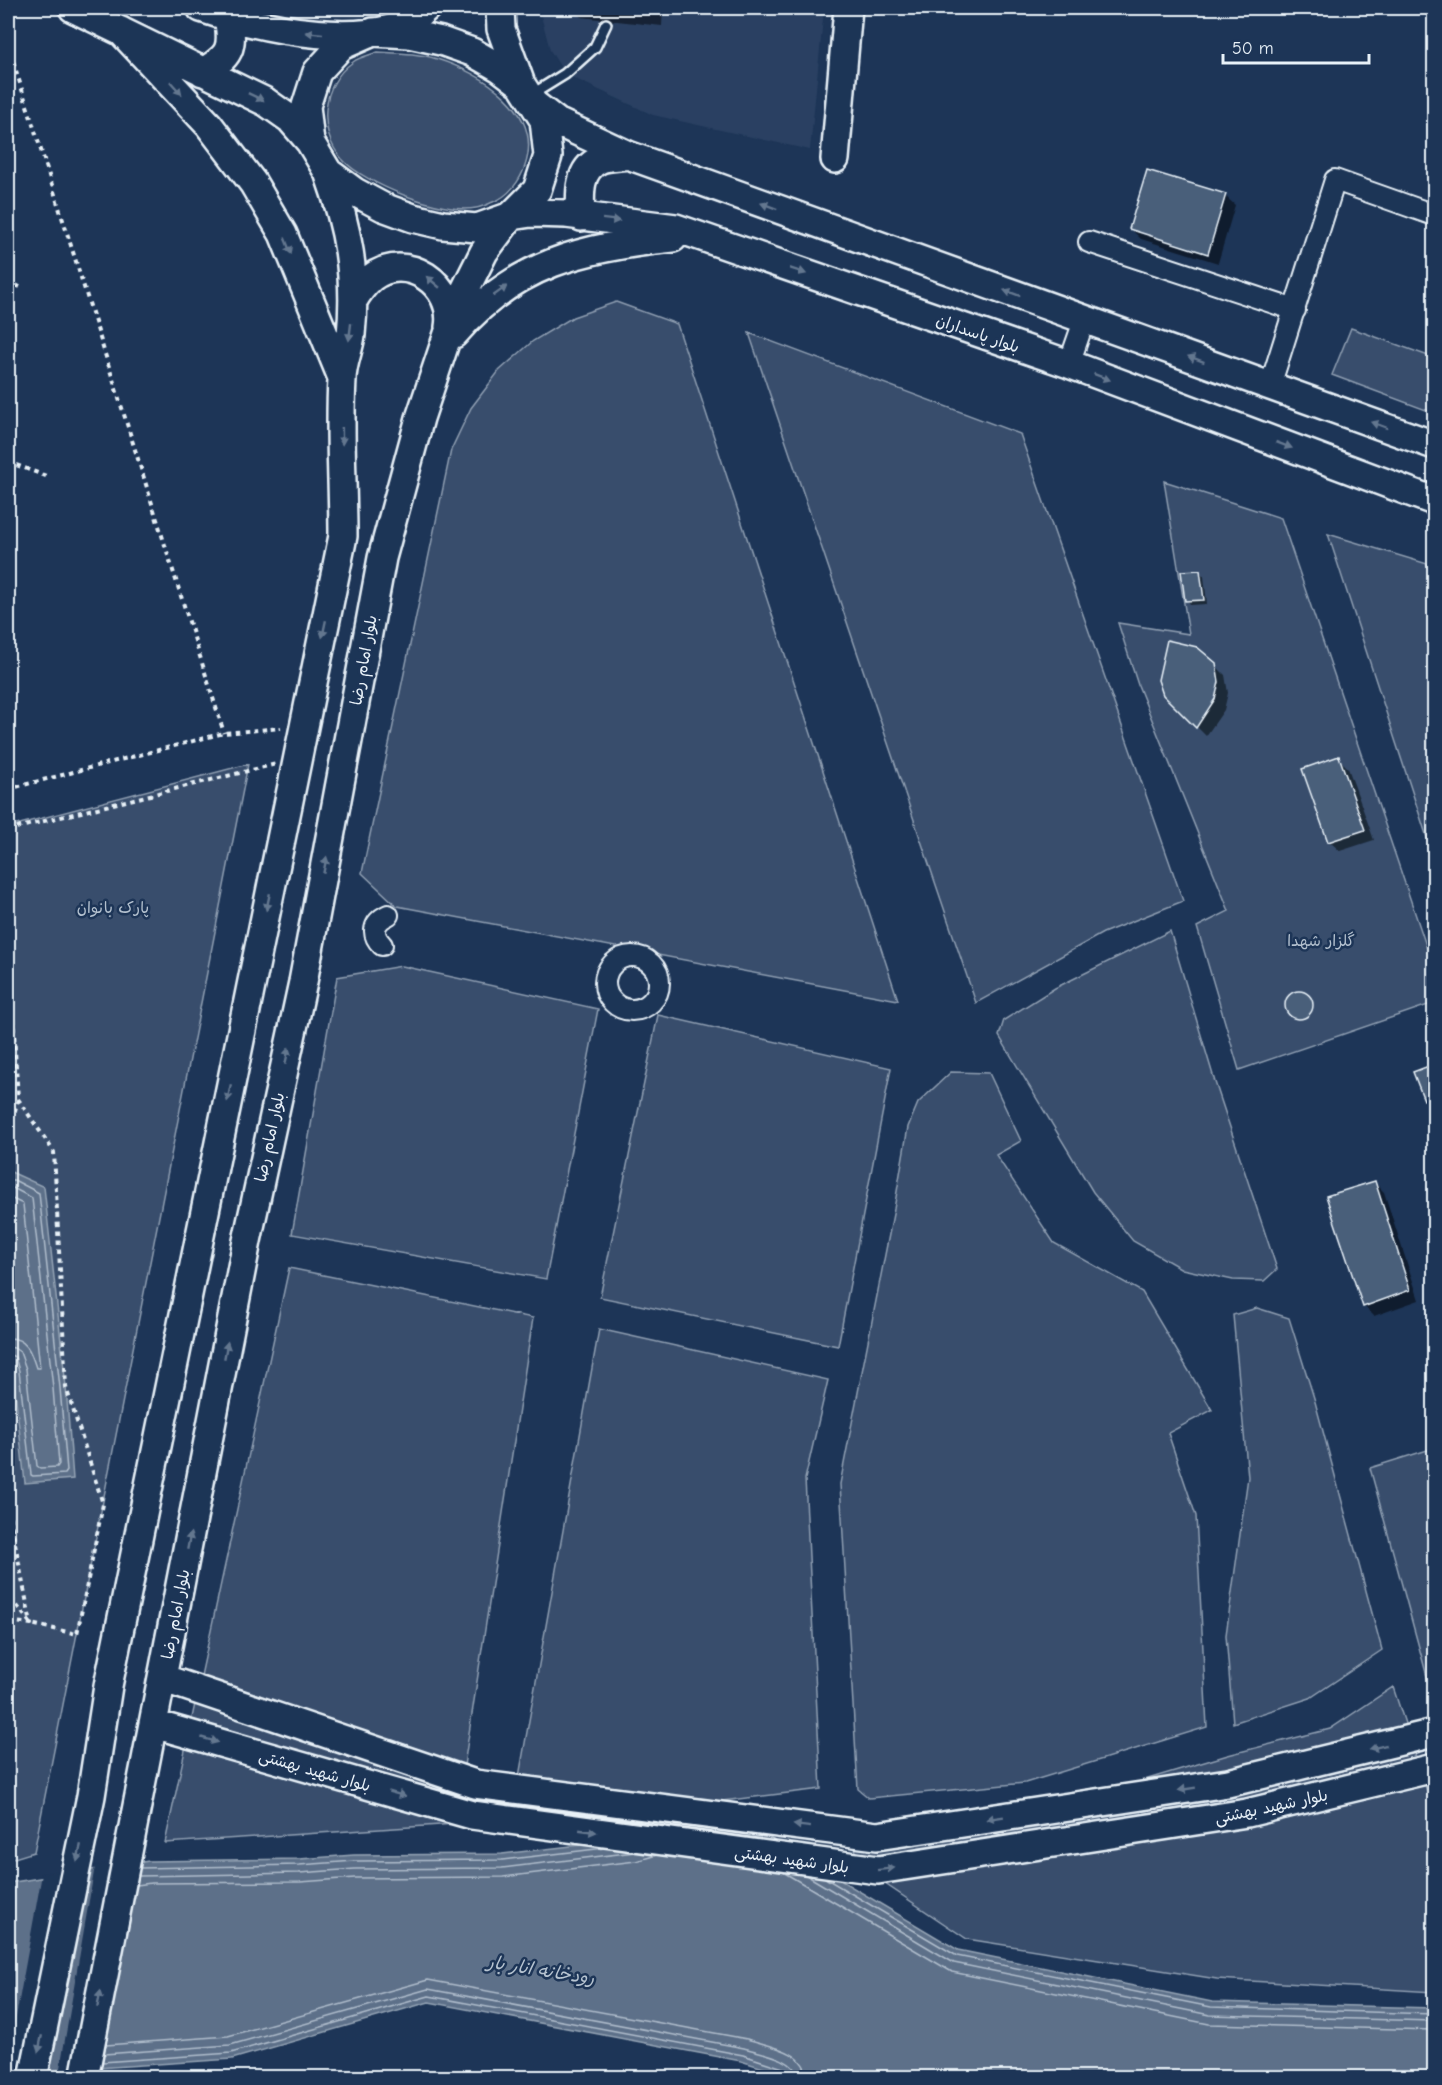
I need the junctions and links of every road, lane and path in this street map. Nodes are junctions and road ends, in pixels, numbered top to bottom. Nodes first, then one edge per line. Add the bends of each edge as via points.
1 (73, 8) edge
2 (201, 8) edge
3 (278, 8) edge
4 (426, 8) edge
5 (500, 8) edge
6 (848, 8) edge
7 (231, 18) junction
8 (606, 24) dead end
9 (121, 31) junction
10 (373, 32) junction
11 (8, 45) edge
12 (203, 72) junction
13 (528, 95) junction
14 (310, 142) junction
15 (628, 155) junction
16 (835, 159) dead end
17 (328, 172) junction
18 (1434, 215) edge
19 (512, 216) junction
20 (582, 217) junction
21 (697, 236) junction
22 (1089, 242) dead end
23 (8, 282) edge
24 (20, 287) dead end
25 (353, 301) junction
26 (1295, 310) junction
27 (1085, 318) junction
28 (446, 340) junction
29 (1069, 364) junction
30 (342, 378) junction
31 (1270, 386) junction
32 (1434, 445) edge
33 (8, 462) edge
34 (46, 476) dead end
35 (1434, 501) edge
36 (304, 725) junction
37 (224, 733) junction
38 (297, 759) junction
39 (8, 789) edge
40 (8, 830) edge
41 (388, 915) dead end
42 (8, 937) edge
43 (382, 945) dead end
44 (8, 963) edge
45 (8, 1042) edge
46 (15, 1044) junction
47 (18, 1099) junction
48 (8, 1138) edge
49 (8, 1508) edge
50 (8, 1594) edge
51 (8, 1621) edge
52 (30, 1624) junction
53 (162, 1678) junction
54 (154, 1724) junction
55 (1434, 1733) edge
56 (1433, 1769) edge
57 (33, 2078) edge
58 (84, 2078) edge

1 - 9 main road
2 - 7 main road
3 - 7 main road
4 - 10 main road via 409,21
5 - 13 main road, بلوار امام رضا via 501,29
6 - 16 main road
10 -> 7 main road via 316,34
7 - 12 main road via 228,51 220,62
8 - 13 lane via 595,47 565,74
9 - 12 main road
9 -> 30 main road via 208,125 253,183 283,234
10 - 13 main road via 441,40 472,52 500,68
10 - 14 main road via 341,46 317,72 306,106
11 - 37 path
12 -> 14 main road via 266,102 290,119
13 - 15 main road via 557,122
13 - 19 main road, بلوار امام رضا via 544,120 548,156 537,190
14 - 17 main road
15 - 20 main road via 599,160 589,168 580,192
27 -> 15 main road
17 - 19 main road via 383,207 443,225 477,228
17 - 25 main road via 343,214 351,257
18 - 26 street via 1335,180
19 - 20 main road, بلوار پاسداران via 531,213
19 - 28 main road, بلوار امام رضا via 484,252
20 -> 21 main road, بلوار پاسداران via 676,228
28 -> 21 main road via 503,288 541,266 579,253
21 -> 29 main road, بلوار پاسداران
22 - 26 street
23 - 24 path
28 -> 25 main road via 448,304 442,290 417,271 386,270 361,287
25 -> 30 main road
26 - 31 street via 1278,339
27 - 29 street
31 -> 27 main road
53 -> 28 main road, بلوار امام رضا via 247,1242 303,982 382,558
29 -> 35 main road, بلوار پاسداران
30 -> 36 main road via 343,536
32 -> 31 main road
33 - 34 path
36 - 37 path
36 - 38 main road
37 - 39 path
38 - 40 path
38 -> 57 main road via 108,1686 91,1796
41 - 43 street via 379,919 374,928 375,938
42 - 44 path
44 - 46 path
45 - 46 path
46 - 47 path
47 - 48 path
47 - 52 path via 54,1152 66,1387 103,1504 77,1634
49 - 52 path
50 - 52 path
51 - 52 path
53 - 54 main road, بلوار امام رضا
55 -> 53 main road, بلوار شهید بهشتی via 1228,1783 877,1836 475,1784
54 -> 56 main road, بلوار شهید بهشتی via 472,1815 878,1870 1247,1813
58 -> 54 main road, بلوار امام رضا

